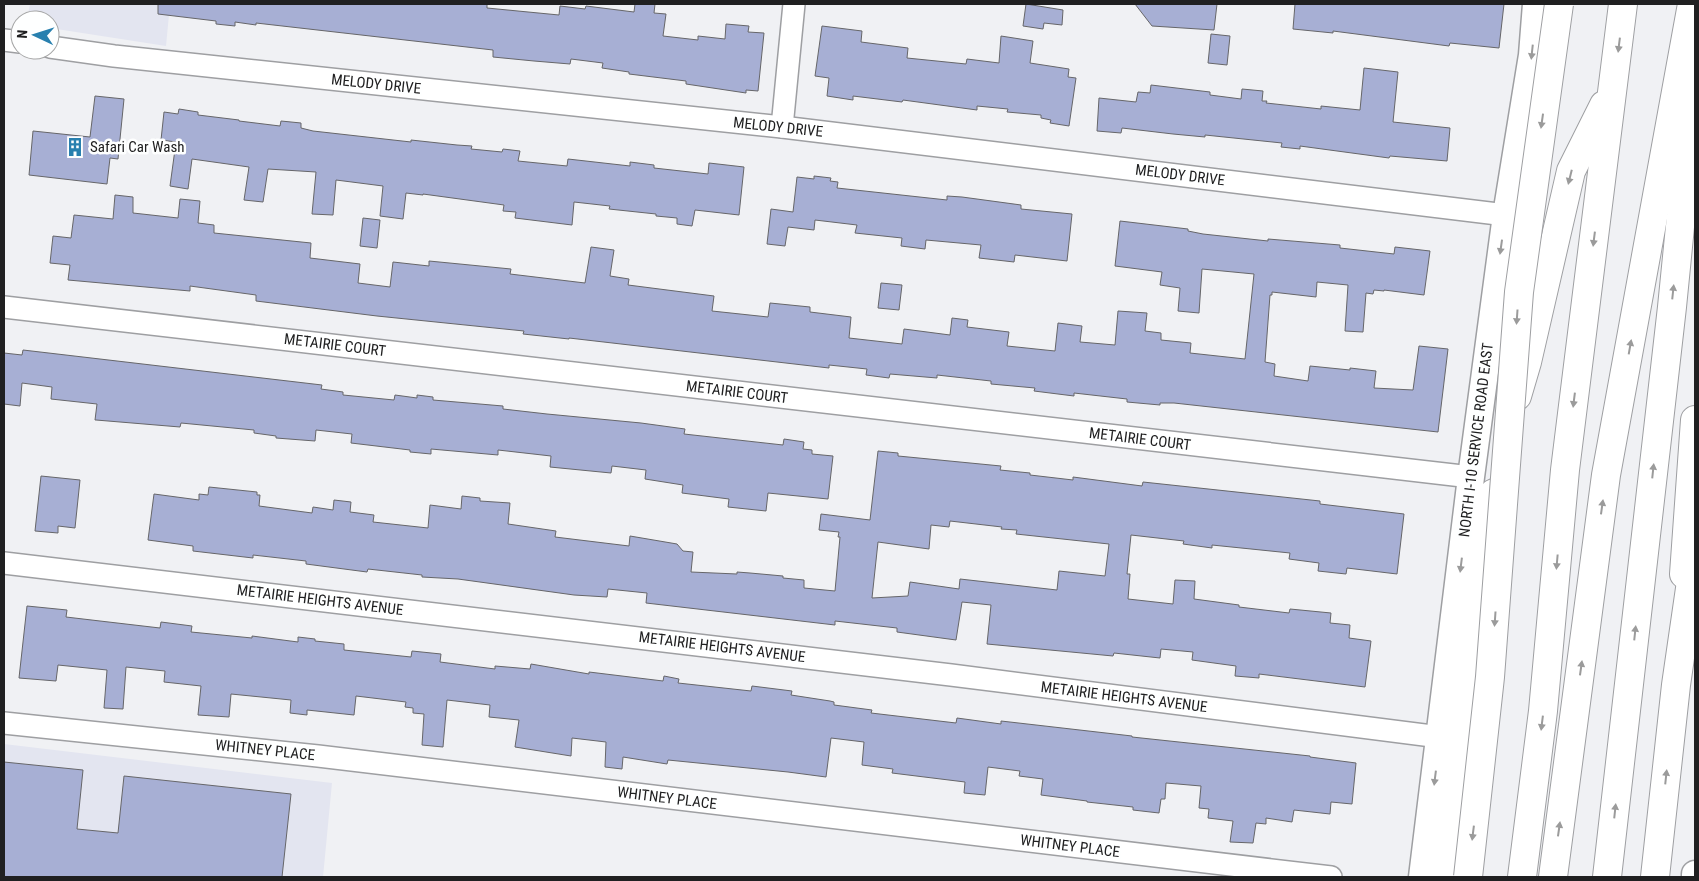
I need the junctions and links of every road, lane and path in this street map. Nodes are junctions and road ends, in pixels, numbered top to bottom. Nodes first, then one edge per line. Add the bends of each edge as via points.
1 (794, 4) edge
2 (1536, 4) edge
3 (1559, 4) edge
4 (1623, 4) edge
5 (1692, 4) edge
6 (60, 48) edge
7 (1695, 75) edge
8 (1614, 86) junction
9 (782, 127) junction
10 (1506, 215) junction
11 (4, 306) edge
12 (1695, 420) edge
13 (1471, 477) junction
14 (1695, 554) edge
15 (4, 563) edge
16 (1676, 685) junction
17 (4, 723) edge
18 (1440, 737) junction
19 (1331, 877) edge
20 (1422, 877) edge
21 (1440, 877) edge
22 (1468, 877) edge
23 (1522, 877) edge
24 (1553, 877) edge
25 (1607, 877) edge
26 (1655, 877) edge

1 - 9 street
2 -> 10 street, NORTH I-10 SERVICE ROAD EAST via 1532,55
3 -> 22 highway, bridge via 1519,292 1490,677
4 -> 8 highway
24 -> 5 highway via 1606,475
6 - 9 street, MELODY DRIVE
25 -> 7 highway
8 -> 21 highway via 1571,171 1527,362 1505,438 1468,648
8 -> 23 highway via 1565,470 1544,711
9 - 10 street, MELODY DRIVE
10 -> 13 street, NORTH I-10 SERVICE ROAD EAST
11 - 13 street, METAIRIE COURT
12 - 16 highway
13 -> 18 street, NORTH I-10 SERVICE ROAD EAST
14 - 16 highway
15 - 18 street, METAIRIE HEIGHTS AVENUE via 941,673
26 -> 16 highway
17 - 19 street, WHITNEY PLACE via 318,756
18 -> 20 street, NORTH I-10 SERVICE ROAD EAST

